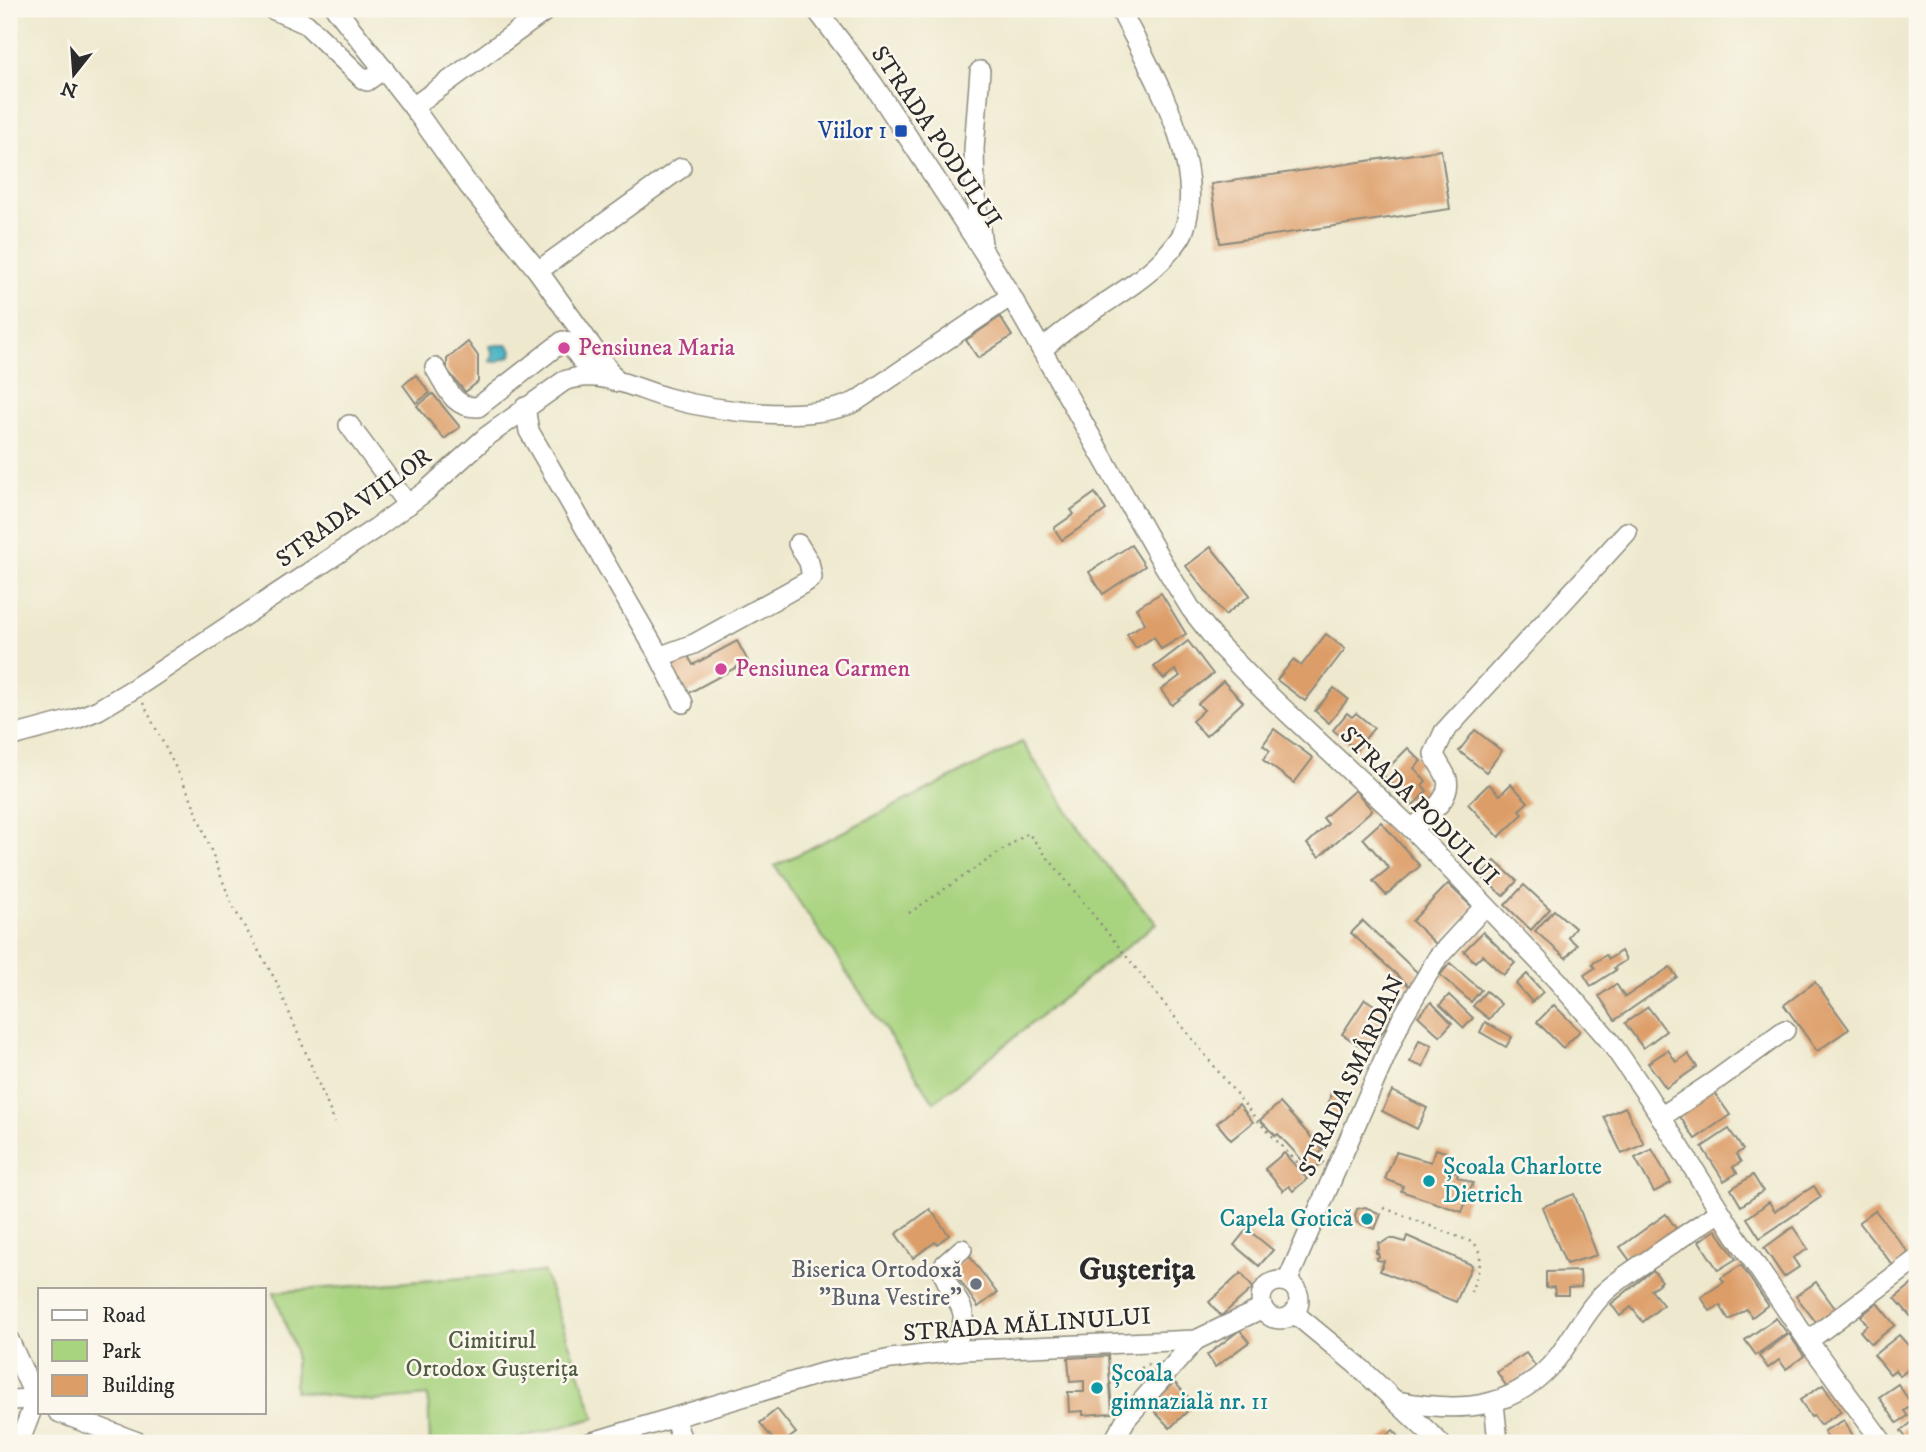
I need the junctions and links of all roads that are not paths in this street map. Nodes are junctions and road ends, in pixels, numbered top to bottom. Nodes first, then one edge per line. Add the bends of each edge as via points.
1 (272, 9) edge
2 (336, 9) edge
3 (548, 9) edge
4 (816, 9) edge
5 (1120, 9) edge
6 (384, 69) junction
7 (980, 71) dead end
8 (413, 107) junction
9 (681, 168) dead end
10 (983, 251) junction
11 (538, 271) junction
12 (1011, 296) junction
13 (1042, 350) junction
14 (435, 368) dead end
15 (592, 375) junction
16 (617, 382) junction
17 (525, 407) junction
18 (349, 425) dead end
19 (408, 505) junction
20 (1627, 532) dead end
21 (798, 544) dead end
22 (658, 654) junction
23 (683, 703) dead end
24 (9, 737) edge
25 (1412, 829) junction
26 (1485, 906) junction
27 (1785, 1030) dead end
28 (1661, 1116) junction
29 (1720, 1212) junction
30 (962, 1249) dead end
31 (1917, 1259) edge
32 (1287, 1282) junction
33 (1263, 1308) junction
34 (1294, 1313) junction
35 (9, 1340) edge
36 (1196, 1340) junction
37 (1808, 1341) junction
38 (952, 1352) junction
39 (9, 1400) edge
40 (38, 1401) edge
41 (1397, 1401) junction
42 (1494, 1403) junction
43 (63, 1414) edge
44 (674, 1418) junction
45 (19, 1443) edge
46 (140, 1443) edge
47 (589, 1443) edge
48 (683, 1443) edge
49 (1112, 1443) edge
50 (1440, 1443) edge
51 (1498, 1443) edge
52 (1883, 1443) edge

1 - 6 street via 306,24 363,79 367,81
2 - 6 street
3 - 8 street
4 - 10 street, STRADA PODULUI via 873,84
5 - 13 street via 1162,95 1188,164 1184,232 1161,260
6 - 8 street
7 - 10 street via 974,149
8 - 11 street
9 - 11 street
10 - 12 street, STRADA PODULUI
11 - 16 street
12 - 13 street, STRADA PODULUI
12 - 16 street via 839,409 769,413 720,408
13 - 25 street, STRADA PODULUI via 1191,609 1258,685
14 - 15 street via 456,401 466,407 478,407 562,341 569,343
15 - 16 street
15 - 17 street, STRADA VIILOR via 564,381
17 - 19 street, STRADA VIILOR
17 - 22 street via 529,430
18 - 19 street
19 - 24 street, STRADA VIILOR via 98,710
20 - 25 street via 1444,732 1434,754 1446,776 1446,793
21 - 22 street via 812,569 806,582 694,643
22 - 23 street
25 - 26 street, STRADA PODULUI
26 - 28 street, STRADA PODULUI via 1601,1030
26 - 32 street, STRADA SMÂRDAN via 1438,957 1402,1018
27 - 28 street
28 - 29 street, STRADA PODULUI
29 - 37 street, STRADA PODULUI
29 - 42 street via 1604,1293 1548,1368
30 - 38 street via 942,1269 963,1308 963,1326
31 - 37 street
32 - 33 street via 1275,1282 1265,1290
32 - 34 street via 1299,1296
33 - 34 street via 1278,1319
33 - 36 street, STRADA MĂLINULUI
34 - 41 street
35 - 40 street
36 - 38 street, STRADA MĂLINULUI
36 - 49 street via 1126,1419
37 - 52 street, STRADA PODULUI
38 - 44 street, STRADA MĂLINULUI via 822,1373
39 - 40 street
40 - 45 street
41 - 42 street via 1435,1408
41 - 50 street
42 - 51 street
43 - 46 street
44 - 47 street, STRADA MĂLINULUI
44 - 48 street

